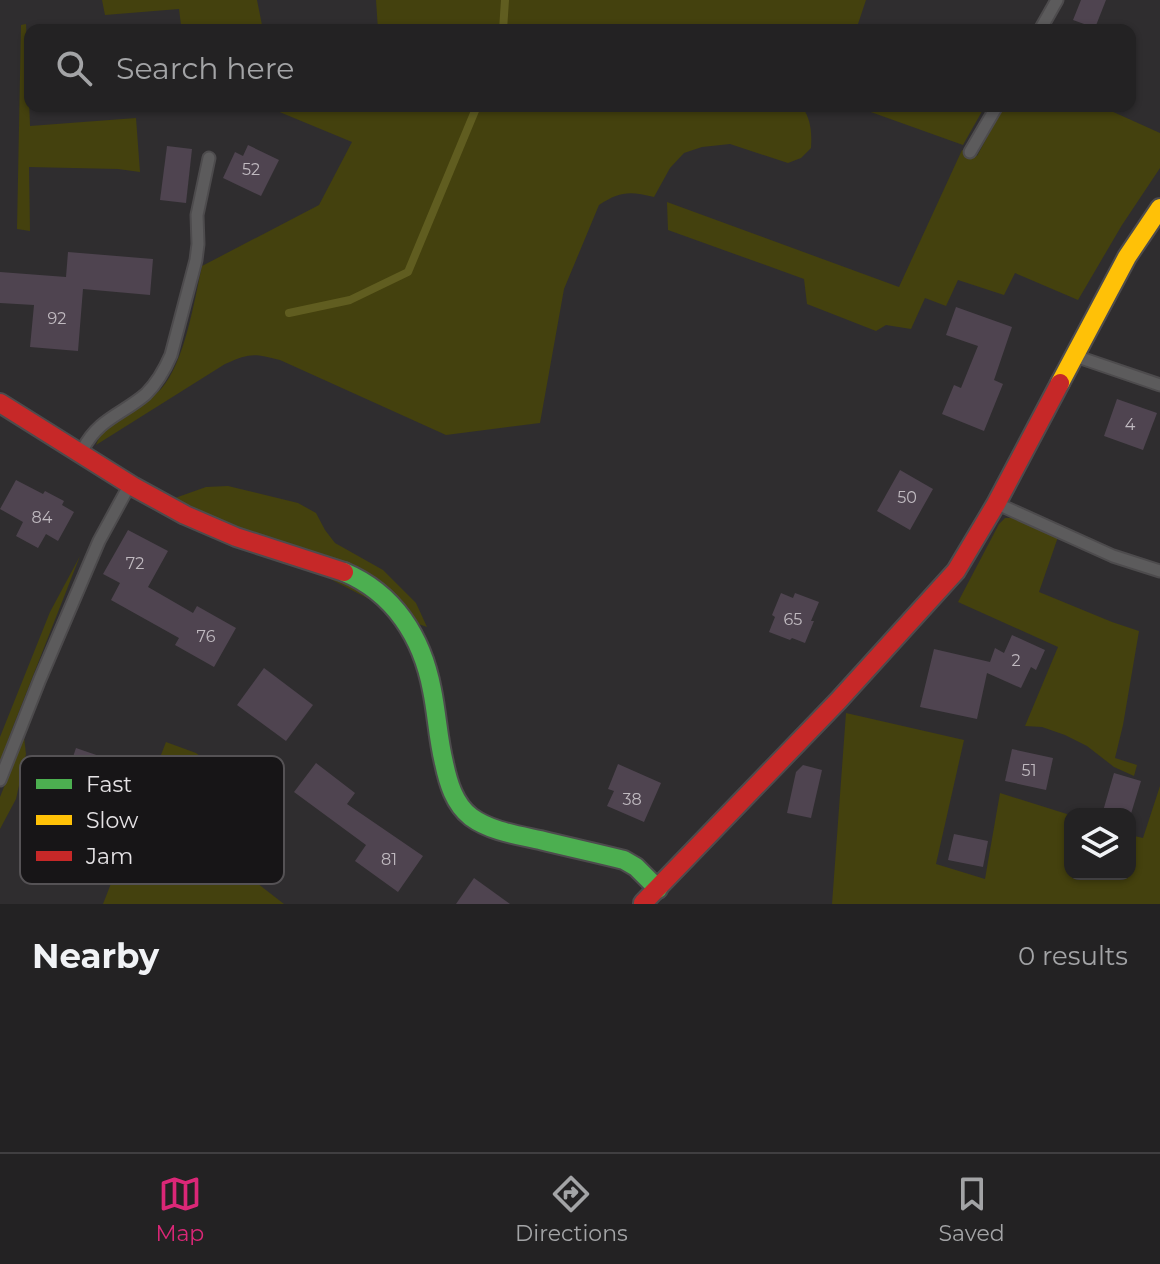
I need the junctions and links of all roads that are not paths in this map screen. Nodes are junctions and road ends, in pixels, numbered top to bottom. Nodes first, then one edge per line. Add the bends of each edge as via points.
1 (1057, 0) edge
2 (1043, 24) edge
3 (993, 112) edge
4 (970, 152) dead end
5 (209, 158) dead end
6 (1160, 208) edge
7 (1074, 355) junction
8 (1160, 385) edge
9 (0, 403) edge
10 (81, 453) junction
11 (129, 485) junction
12 (996, 504) junction
13 (1160, 571) edge
14 (0, 780) edge
15 (658, 889) junction
16 (642, 904) edge

1 - 2 lane
3 - 4 lane
5 - 10 lane via 197,215 196,260 166,368 145,394 94,431
6 - 7 street
7 - 8 lane
7 - 12 street
9 - 10 street
10 - 11 street
11 - 14 lane via 93,555
11 - 15 street via 227,534 343,571 377,589 398,611 425,663 448,779 465,811 501,831 624,860
12 - 13 lane
12 - 15 street via 956,571
15 - 16 street

